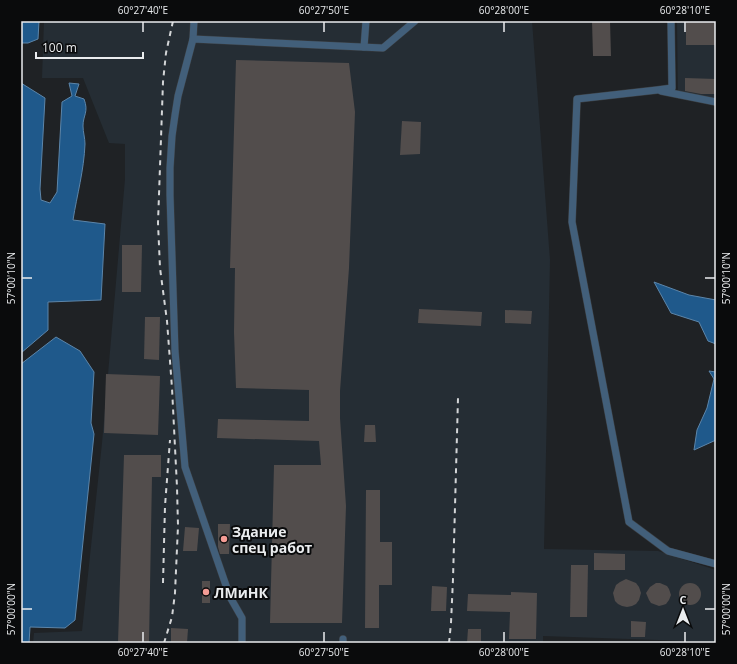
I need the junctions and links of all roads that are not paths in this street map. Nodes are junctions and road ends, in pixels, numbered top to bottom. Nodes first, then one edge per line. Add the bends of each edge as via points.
1 (194, 21) edge
2 (366, 21) edge
3 (415, 21) edge
4 (671, 21) edge
5 (193, 39) junction
6 (364, 47) junction
7 (656, 90) junction
8 (716, 102) edge
9 (716, 564) edge
10 (242, 643) edge

1 - 5 lane
2 - 6 lane
3 - 6 lane via 383,48
4 - 7 lane via 672,88
5 - 6 lane
5 - 10 lane via 178,96 170,168 176,359 185,467 230,597 242,618
7 - 8 lane
7 - 9 lane via 577,99 572,222 629,522 668,551

